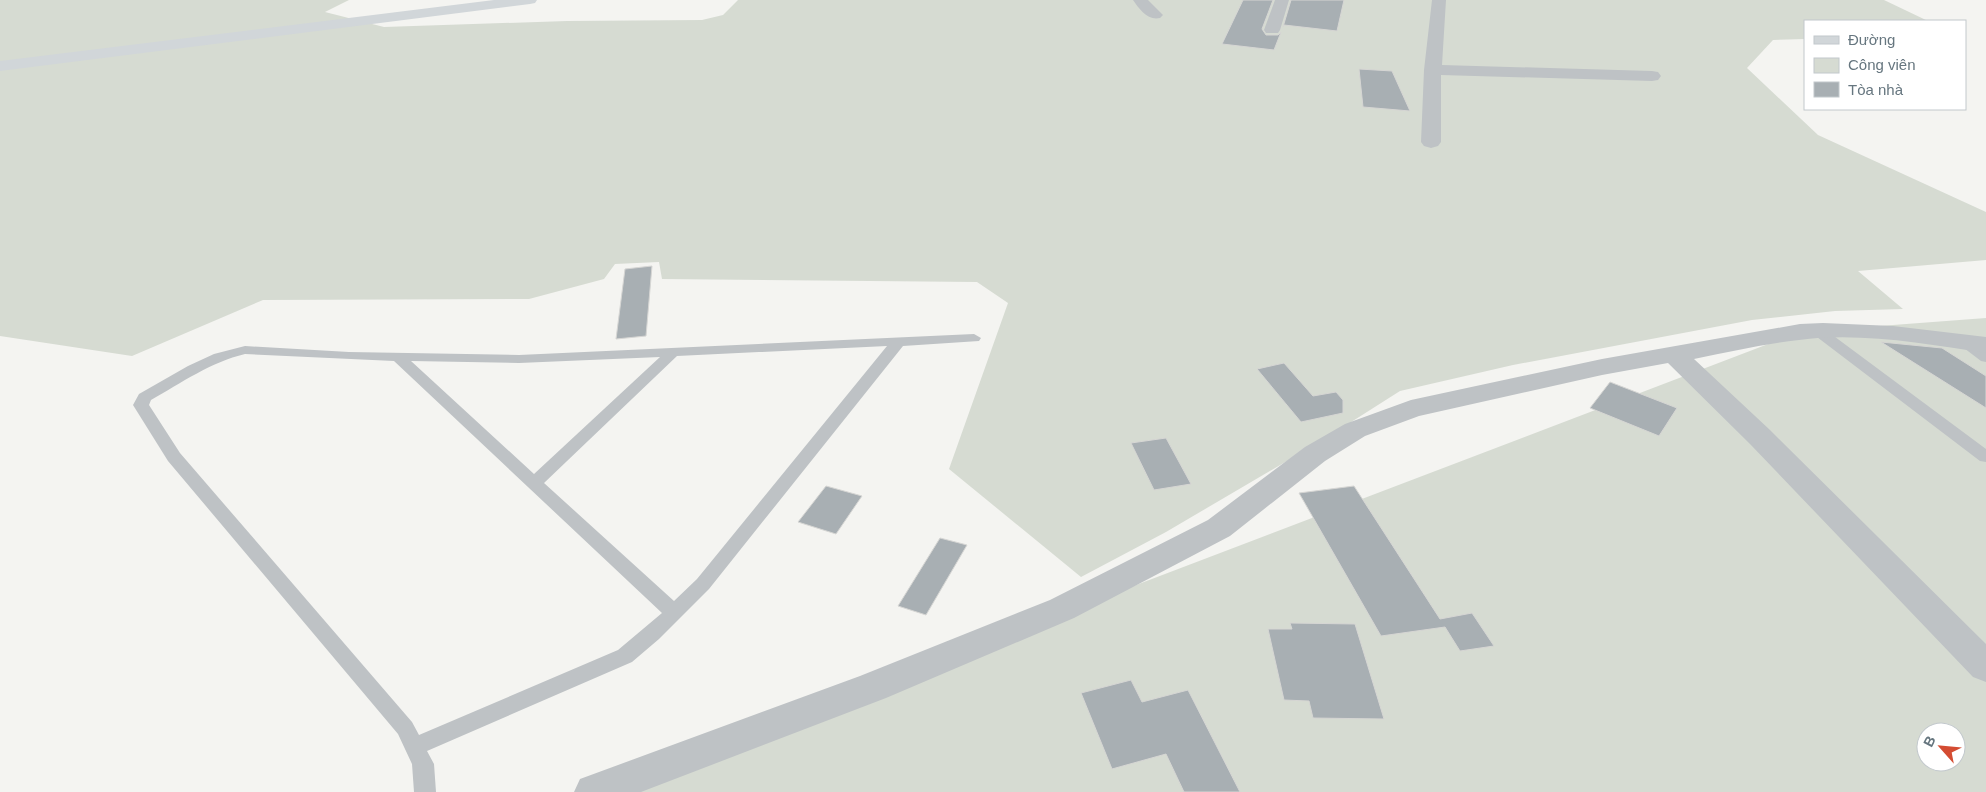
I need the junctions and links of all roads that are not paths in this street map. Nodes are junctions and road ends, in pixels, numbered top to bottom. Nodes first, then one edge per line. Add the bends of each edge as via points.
1 (478, 0) edge
2 (530, 0) edge
3 (1140, 0) edge
4 (1282, 0) edge
5 (1439, 0) edge
6 (1155, 15) dead end
7 (1272, 30) dead end
8 (0, 59) edge
9 (0, 66) edge
10 (1433, 70) junction
11 (1652, 76) dead end
12 (1431, 142) dead end
13 (1818, 331) junction
14 (974, 338) dead end
15 (899, 341) junction
16 (1979, 349) edge
17 (673, 352) junction
18 (1674, 354) junction
19 (399, 358) junction
20 (1986, 457) edge
21 (534, 483) junction
22 (674, 613) junction
23 (1986, 667) edge
24 (414, 747) junction
25 (425, 792) edge
26 (594, 792) edge

1 - 8 main road
2 - 9 main road
3 - 6 street
4 - 7 street
5 - 10 street
10 - 11 street
10 - 12 street
13 - 16 street via 1877,332
13 - 18 street
13 - 20 lane
14 - 15 lane
15 - 17 lane
15 - 22 lane via 703,584
17 - 19 lane via 519,359
17 - 21 lane
18 - 23 street
18 - 26 street via 1411,409 1356,430 1315,454 1219,528 1062,609 873,687
19 - 21 lane
19 - 24 lane via 232,352 144,397 141,405 174,457 405,728
21 - 22 lane
22 - 24 lane via 625,656
24 - 25 lane via 422,764

